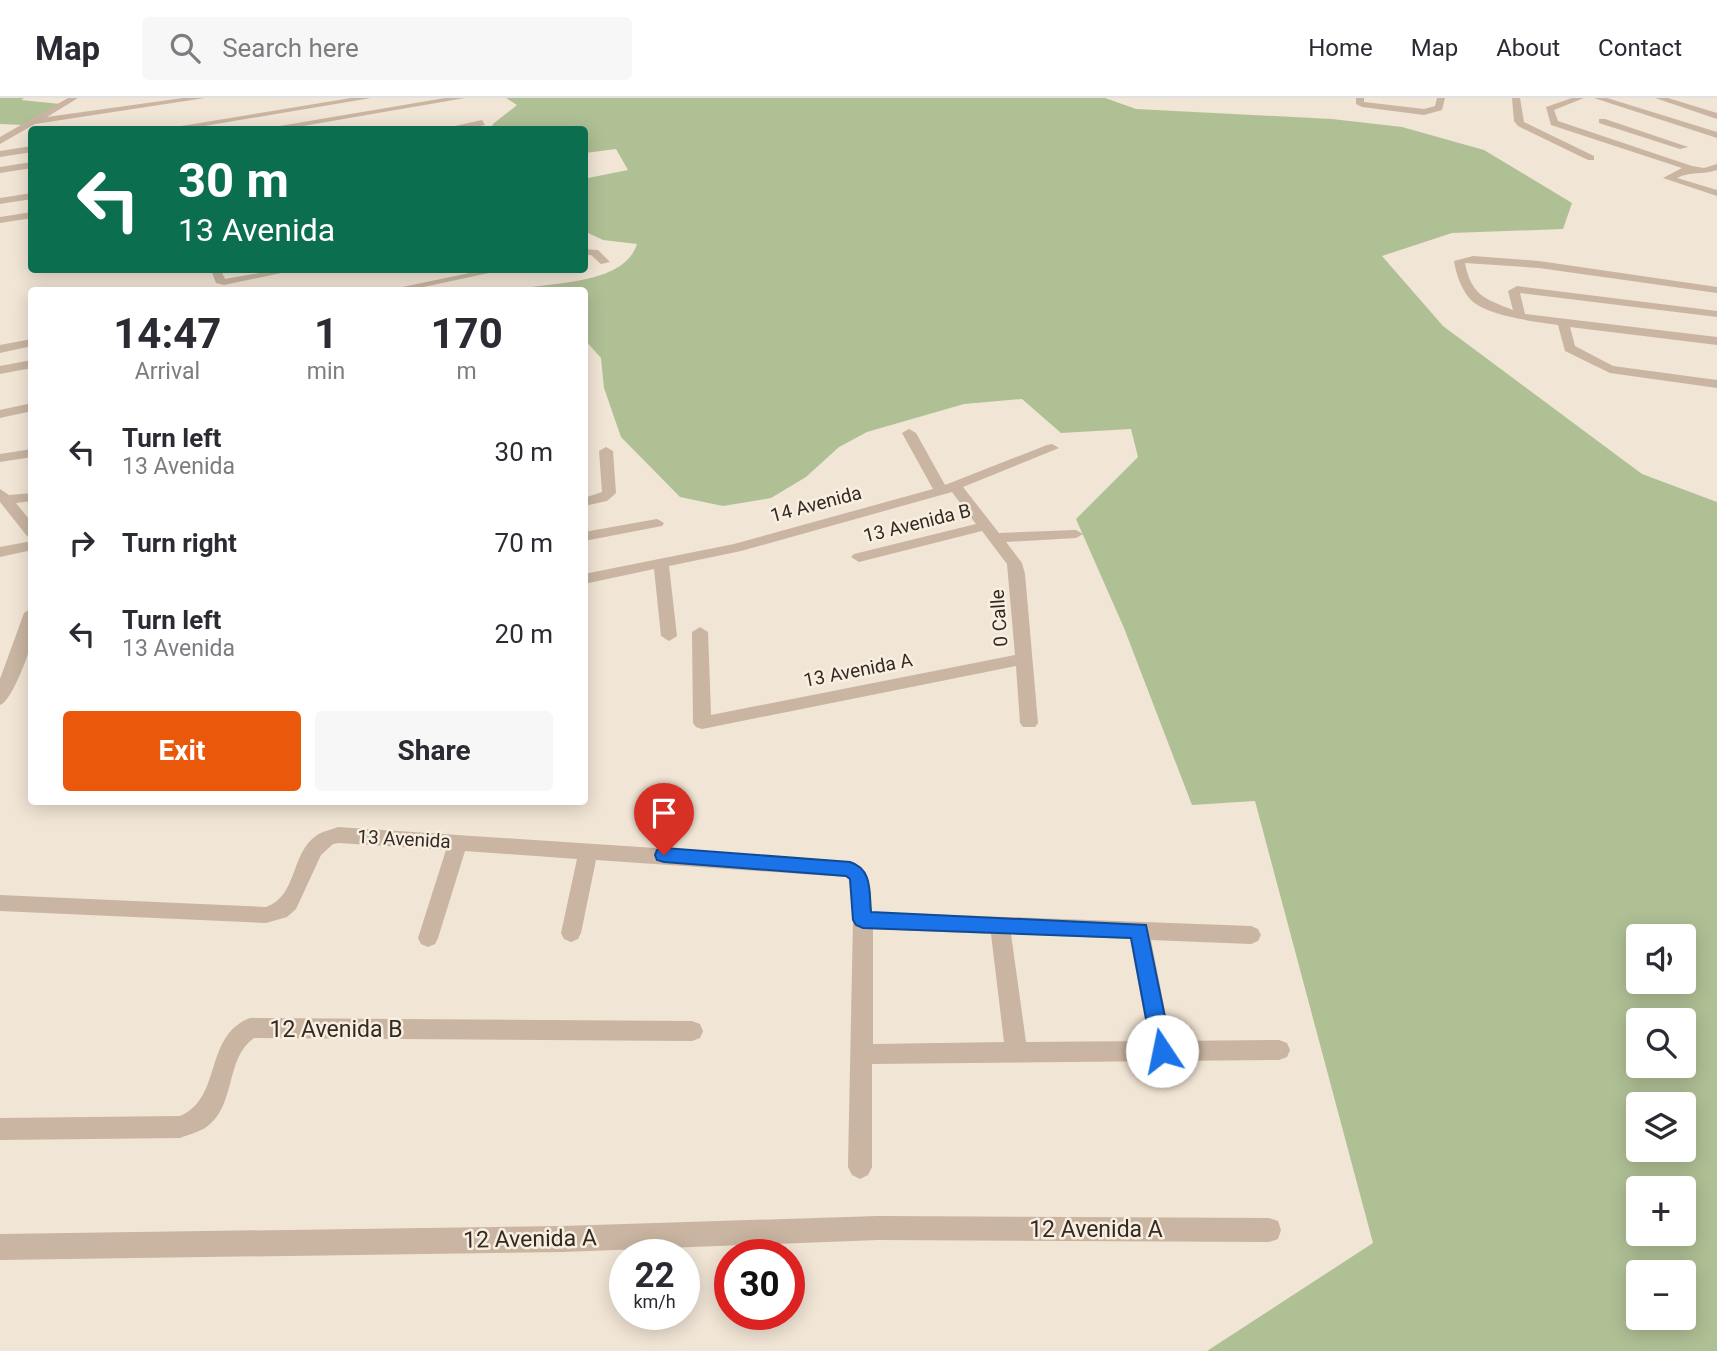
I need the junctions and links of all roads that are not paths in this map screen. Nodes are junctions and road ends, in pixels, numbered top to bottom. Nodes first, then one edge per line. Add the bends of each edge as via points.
1 (74, 98) edge
2 (201, 98) edge
3 (367, 98) edge
4 (461, 98) edge
5 (1360, 98) edge
6 (1441, 98) edge
7 (1514, 98) edge
8 (1580, 98) edge
9 (1598, 98) edge
10 (1659, 98) edge
11 (1628, 109) junction
12 (1717, 116) edge
13 (33, 122) junction
14 (482, 122) dead end
15 (188, 126) edge
16 (285, 126) edge
17 (461, 126) edge
18 (1717, 135) edge
19 (0, 141) edge
20 (28, 150) edge
21 (0, 154) edge
22 (1591, 158) dead end
23 (1660, 158) junction
24 (28, 166) edge
25 (1717, 167) edge
26 (1690, 168) junction
27 (0, 170) edge
28 (1717, 192) edge
29 (28, 197) edge
30 (0, 201) edge
31 (28, 216) edge
32 (0, 220) edge
33 (588, 252) edge
34 (605, 262) dead end
35 (217, 273) edge
36 (274, 273) edge
37 (482, 273) edge
38 (410, 287) edge
39 (1717, 290) edge
40 (1717, 314) edge
41 (1520, 317) junction
42 (1563, 323) junction
43 (1717, 341) edge
44 (28, 343) edge
45 (0, 349) edge
46 (28, 365) edge
47 (0, 370) edge
48 (1717, 384) edge
49 (28, 408) edge
50 (0, 414) edge
51 (909, 433) dead end
52 (1052, 449) dead end
53 (606, 452) dead end
54 (28, 454) edge
55 (0, 458) edge
56 (948, 489) junction
57 (4, 496) edge
58 (28, 497) edge
59 (588, 501) edge
60 (657, 523) dead end
61 (28, 528) edge
62 (989, 532) junction
63 (1076, 534) dead end
64 (588, 536) edge
65 (28, 546) edge
66 (0, 552) edge
67 (859, 557) dead end
68 (661, 563) junction
69 (588, 578) edge
70 (700, 632) dead end
71 (28, 636) edge
72 (669, 636) dead end
73 (25, 654) edge
74 (1023, 659) junction
75 (0, 699) edge
76 (1030, 723) dead end
77 (458, 842) junction
78 (588, 850) junction
79 (0, 903) edge
80 (863, 920) junction
81 (1000, 925) junction
82 (1139, 931) junction
83 (571, 933) dead end
84 (1251, 935) dead end
85 (428, 938) dead end
86 (691, 1031) dead end
87 (1279, 1050) dead end
88 (1162, 1051) junction
89 (1016, 1052) junction
90 (863, 1054) junction
91 (0, 1129) edge
92 (860, 1167) dead end
93 (1269, 1230) dead end
94 (0, 1247) edge

1 - 13 street
2 - 13 street
3 - 15 street
4 - 16 street
5 - 6 street via 1362,104 1424,112 1439,108
7 - 22 street via 1521,124
8 - 23 street via 1549,109 1554,123
9 - 11 street
10 - 12 street
11 - 18 street
11 - 23 street via 1602,121 1683,147
13 - 19 street
14 - 17 street
20 - 21 street
23 - 26 street
24 - 27 street
25 - 26 street
26 - 28 street via 1668,178
29 - 30 street
31 - 32 street
33 - 34 street
35 - 36 street via 224,282
37 - 38 street
39 - 41 street via 1488,258 1459,261 1476,299
40 - 41 street via 1517,289
41 - 42 street
42 - 43 street
42 - 48 street via 1569,348 1604,367
44 - 45 street
46 - 47 street
49 - 50 street
51 - 56 street, 0 Calle
52 - 56 street, 14 Avenida
53 - 59 street via 609,493
54 - 55 street
56 - 62 street, 0 Calle
56 - 68 street, 14 Avenida via 736,548
57 - 58 street
57 - 61 street
60 - 64 street
62 - 63 street, 13 Avenida B
62 - 67 street, 13 Avenida B
62 - 74 street, 0 Calle via 1014,563 1017,574
65 - 66 street
68 - 69 street, 14 Avenida
68 - 72 street
70 - 74 street, 13 Avenida A via 702,723
71 - 73 street
73 - 75 street
74 - 76 street, 0 Calle
77 - 78 street, 13 Avenida
77 - 79 street, 13 Avenida via 338,835 313,852 290,904 279,913 266,915
77 - 85 street
78 - 80 street, 13 Avenida via 850,869 859,876
78 - 83 street
80 - 81 street
80 - 90 street
81 - 82 street
81 - 89 street
82 - 84 street
82 - 88 street
86 - 91 street, 12 Avenida B via 250,1028 232,1041 213,1106 194,1124
87 - 88 street
88 - 89 street
89 - 90 street
90 - 92 street
93 - 94 street, 12 Avenida A via 878,1228 563,1239

